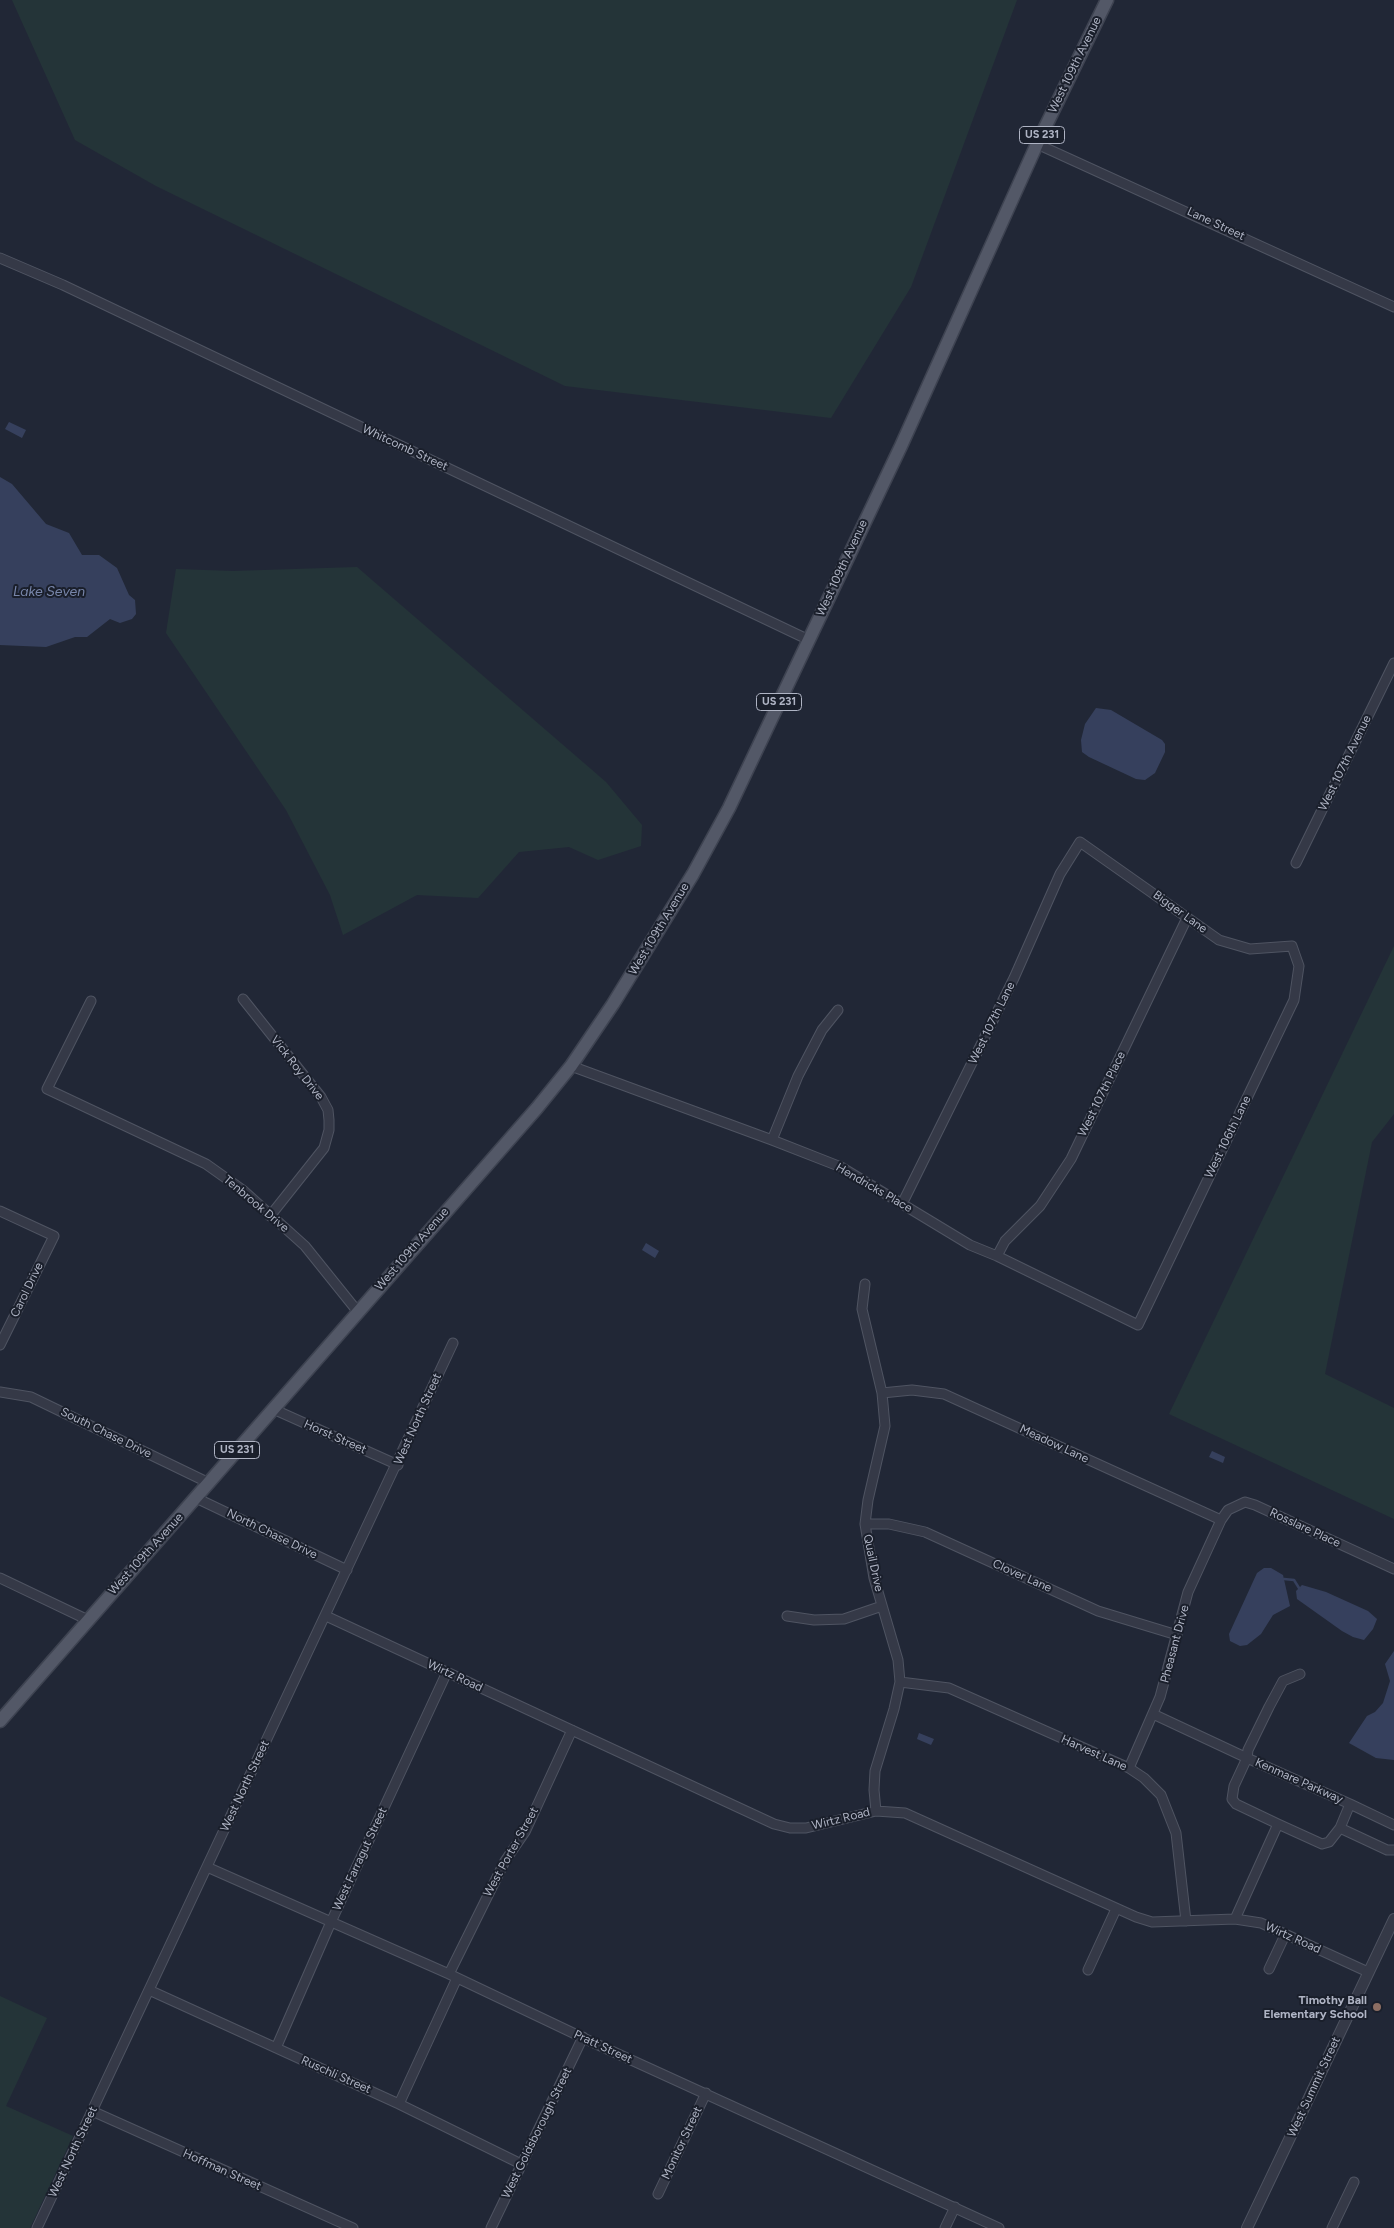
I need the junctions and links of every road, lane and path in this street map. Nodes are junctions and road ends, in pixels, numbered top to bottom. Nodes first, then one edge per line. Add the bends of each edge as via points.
1 (1107, 0) edge
2 (1037, 144) junction
3 (0, 258) edge
4 (1394, 307) edge
5 (809, 640) junction
6 (1394, 663) edge
7 (1080, 842) joint
8 (1296, 863) dead end
9 (1187, 918) junction
10 (1292, 946) joint
11 (243, 999) dead end
12 (91, 1001) dead end
13 (838, 1010) dead end
14 (571, 1066) junction
15 (772, 1140) junction
16 (902, 1204) junction
17 (0, 1211) edge
18 (270, 1216) junction
19 (997, 1256) junction
20 (865, 1284) dead end
21 (358, 1312) junction
22 (1138, 1325) joint
23 (453, 1343) dead end
24 (0, 1345) edge
25 (0, 1392) edge
26 (882, 1392) junction
27 (273, 1409) junction
28 (398, 1465) junction
29 (209, 1483) junction
30 (196, 1498) junction
31 (1221, 1520) junction
32 (865, 1524) junction
33 (1394, 1569) edge
34 (347, 1570) junction
35 (0, 1578) edge
36 (882, 1606) junction
37 (326, 1616) junction
38 (787, 1616) dead end
39 (88, 1620) junction
40 (1177, 1635) junction
41 (447, 1672) junction
42 (1300, 1674) dead end
43 (900, 1682) junction
44 (1153, 1714) junction
45 (0, 1721) edge
46 (572, 1730) junction
47 (1247, 1758) junction
48 (1129, 1768) junction
49 (1350, 1804) junction
50 (876, 1811) junction
51 (1278, 1824) junction
52 (1394, 1825) edge
53 (1340, 1828) junction
54 (1394, 1850) edge
55 (206, 1867) junction
56 (1116, 1909) junction
57 (1235, 1919) junction
58 (1394, 1919) edge
59 (1186, 1921) junction
60 (331, 1922) junction
61 (1285, 1934) junction
62 (1269, 1969) dead end
63 (1088, 1970) dead end
64 (1368, 1972) junction
65 (453, 1976) junction
66 (149, 1990) junction
67 (583, 2037) junction
68 (276, 2048) junction
69 (706, 2093) junction
70 (399, 2104) junction
71 (92, 2111) junction
72 (521, 2164) junction
73 (1354, 2182) dead end
74 (658, 2194) dead end
75 (955, 2207) junction
76 (37, 2228) edge
77 (353, 2228) edge
78 (491, 2228) edge
79 (945, 2228) edge
80 (1000, 2228) edge
81 (1247, 2228) edge
82 (1332, 2228) edge

1 - 2 main road, West 109th Avenue / US 231
2 - 4 street, Lane Street
2 - 5 main road, West 109th Avenue / US 231 via 901,446
3 - 5 street, Whitcomb Street
5 - 14 main road, West 109th Avenue / US 231 via 729,808 693,874 644,956
6 - 8 street, West 107th Avenue
7 - 9 street, Bigger Lane
7 - 16 street, West 107th Lane via 1060,874 1014,978
9 - 10 street, Bigger Lane via 1219,940 1250,950
9 - 19 street, West 107th Place via 1071,1159 1040,1206 1005,1242
10 - 22 street, West 106th Lane via 1299,966 1294,1000
11 - 18 street, Vick Roy Drive via 321,1096 329,1120 324,1148
12 - 18 street, Tenbrook Drive via 47,1089 206,1164 244,1191
13 - 15 street via 822,1030 798,1076
14 - 15 street, Hendricks Place
14 - 21 main road, West 109th Avenue / US 231
15 - 16 street, Hendricks Place via 841,1168
16 - 19 street, Hendricks Place via 970,1245
17 - 24 street, Carol Drive via 54,1236
18 - 21 street, Tenbrook Drive via 305,1246
19 - 22 street, Hendricks Place
20 - 26 street, Quail Drive via 862,1309
21 - 27 main road, West 109th Avenue / US 231
23 - 28 street, West North Street
25 - 29 street, South Chase Drive via 31,1397
26 - 31 street, Meadow Lane via 912,1390 944,1394
26 - 32 street, Quail Drive via 885,1426
27 - 28 street, Horst Street
27 - 29 main road, West 109th Avenue / US 231
28 - 34 street, West North Street
29 - 30 main road, West 109th Avenue / US 231
30 - 34 street, North Chase Drive
30 - 39 main road, West 109th Avenue / US 231
31 - 33 street, Rosslare Place via 1228,1510 1245,1502
31 - 40 street, Pheasant Drive via 1188,1592
32 - 36 street, Quail Drive
32 - 40 street, Clover Lane via 889,1524 925,1532 1098,1611
34 - 37 street, West North Street
35 - 39 street
36 - 38 street via 844,1619 814,1620
36 - 43 street, Quail Drive via 898,1660
37 - 41 street, Wirtz Road
37 - 55 street, West North Street
39 - 45 main road, West 109th Avenue / US 231
40 - 44 street, Pheasant Drive
41 - 46 street, Wirtz Road
41 - 60 street, West Farragut Street
42 - 47 street via 1283,1681
43 - 48 street, Harvest Lane via 949,1688
43 - 50 street, Quail Drive via 874,1771
44 - 47 street, Kenmare Parkway
44 - 48 street, Pheasant Drive
46 - 50 street, Wirtz Road via 774,1824 806,1828
46 - 65 street, West Porter Street via 525,1832 505,1861
47 - 49 street, Kenmare Parkway
47 - 51 street, Kenmare Parkway via 1234,1786 1232,1799
48 - 59 street, Harvest Lane via 1161,1795 1176,1833
49 - 52 street, Kenmare Parkway
49 - 53 street, Kenmare Parkway
50 - 56 street, Wirtz Road via 905,1813 926,1821
51 - 53 street, Kenmare Parkway via 1322,1844 1334,1838
51 - 57 street
53 - 54 street via 1387,1850
55 - 60 street, Pratt Street
55 - 66 street, West North Street
56 - 59 street, Wirtz Road via 1152,1922
56 - 63 street
57 - 59 street, Wirtz Road
57 - 61 street, Wirtz Road via 1261,1923
58 - 64 street, West Summit Street
60 - 65 street, Pratt Street
60 - 68 street, West Farragut Street
61 - 62 street
61 - 64 street, Wirtz Road
64 - 81 street, West Summit Street
65 - 67 street, Pratt Street
65 - 70 street, West Porter Street
66 - 68 street, Ruschli Street
66 - 71 street, West North Street
67 - 69 street, Pratt Street
67 - 72 street, West Goldsborough Street
68 - 70 street, Ruschli Street
69 - 74 street, Monitor Street
69 - 75 street, Pratt Street
70 - 72 street, Ruschli Street
71 - 76 street, West North Street
71 - 77 street, Hoffman Street
72 - 78 street, West Goldsborough Street
73 - 82 street
75 - 79 street
75 - 80 street, Pratt Street

